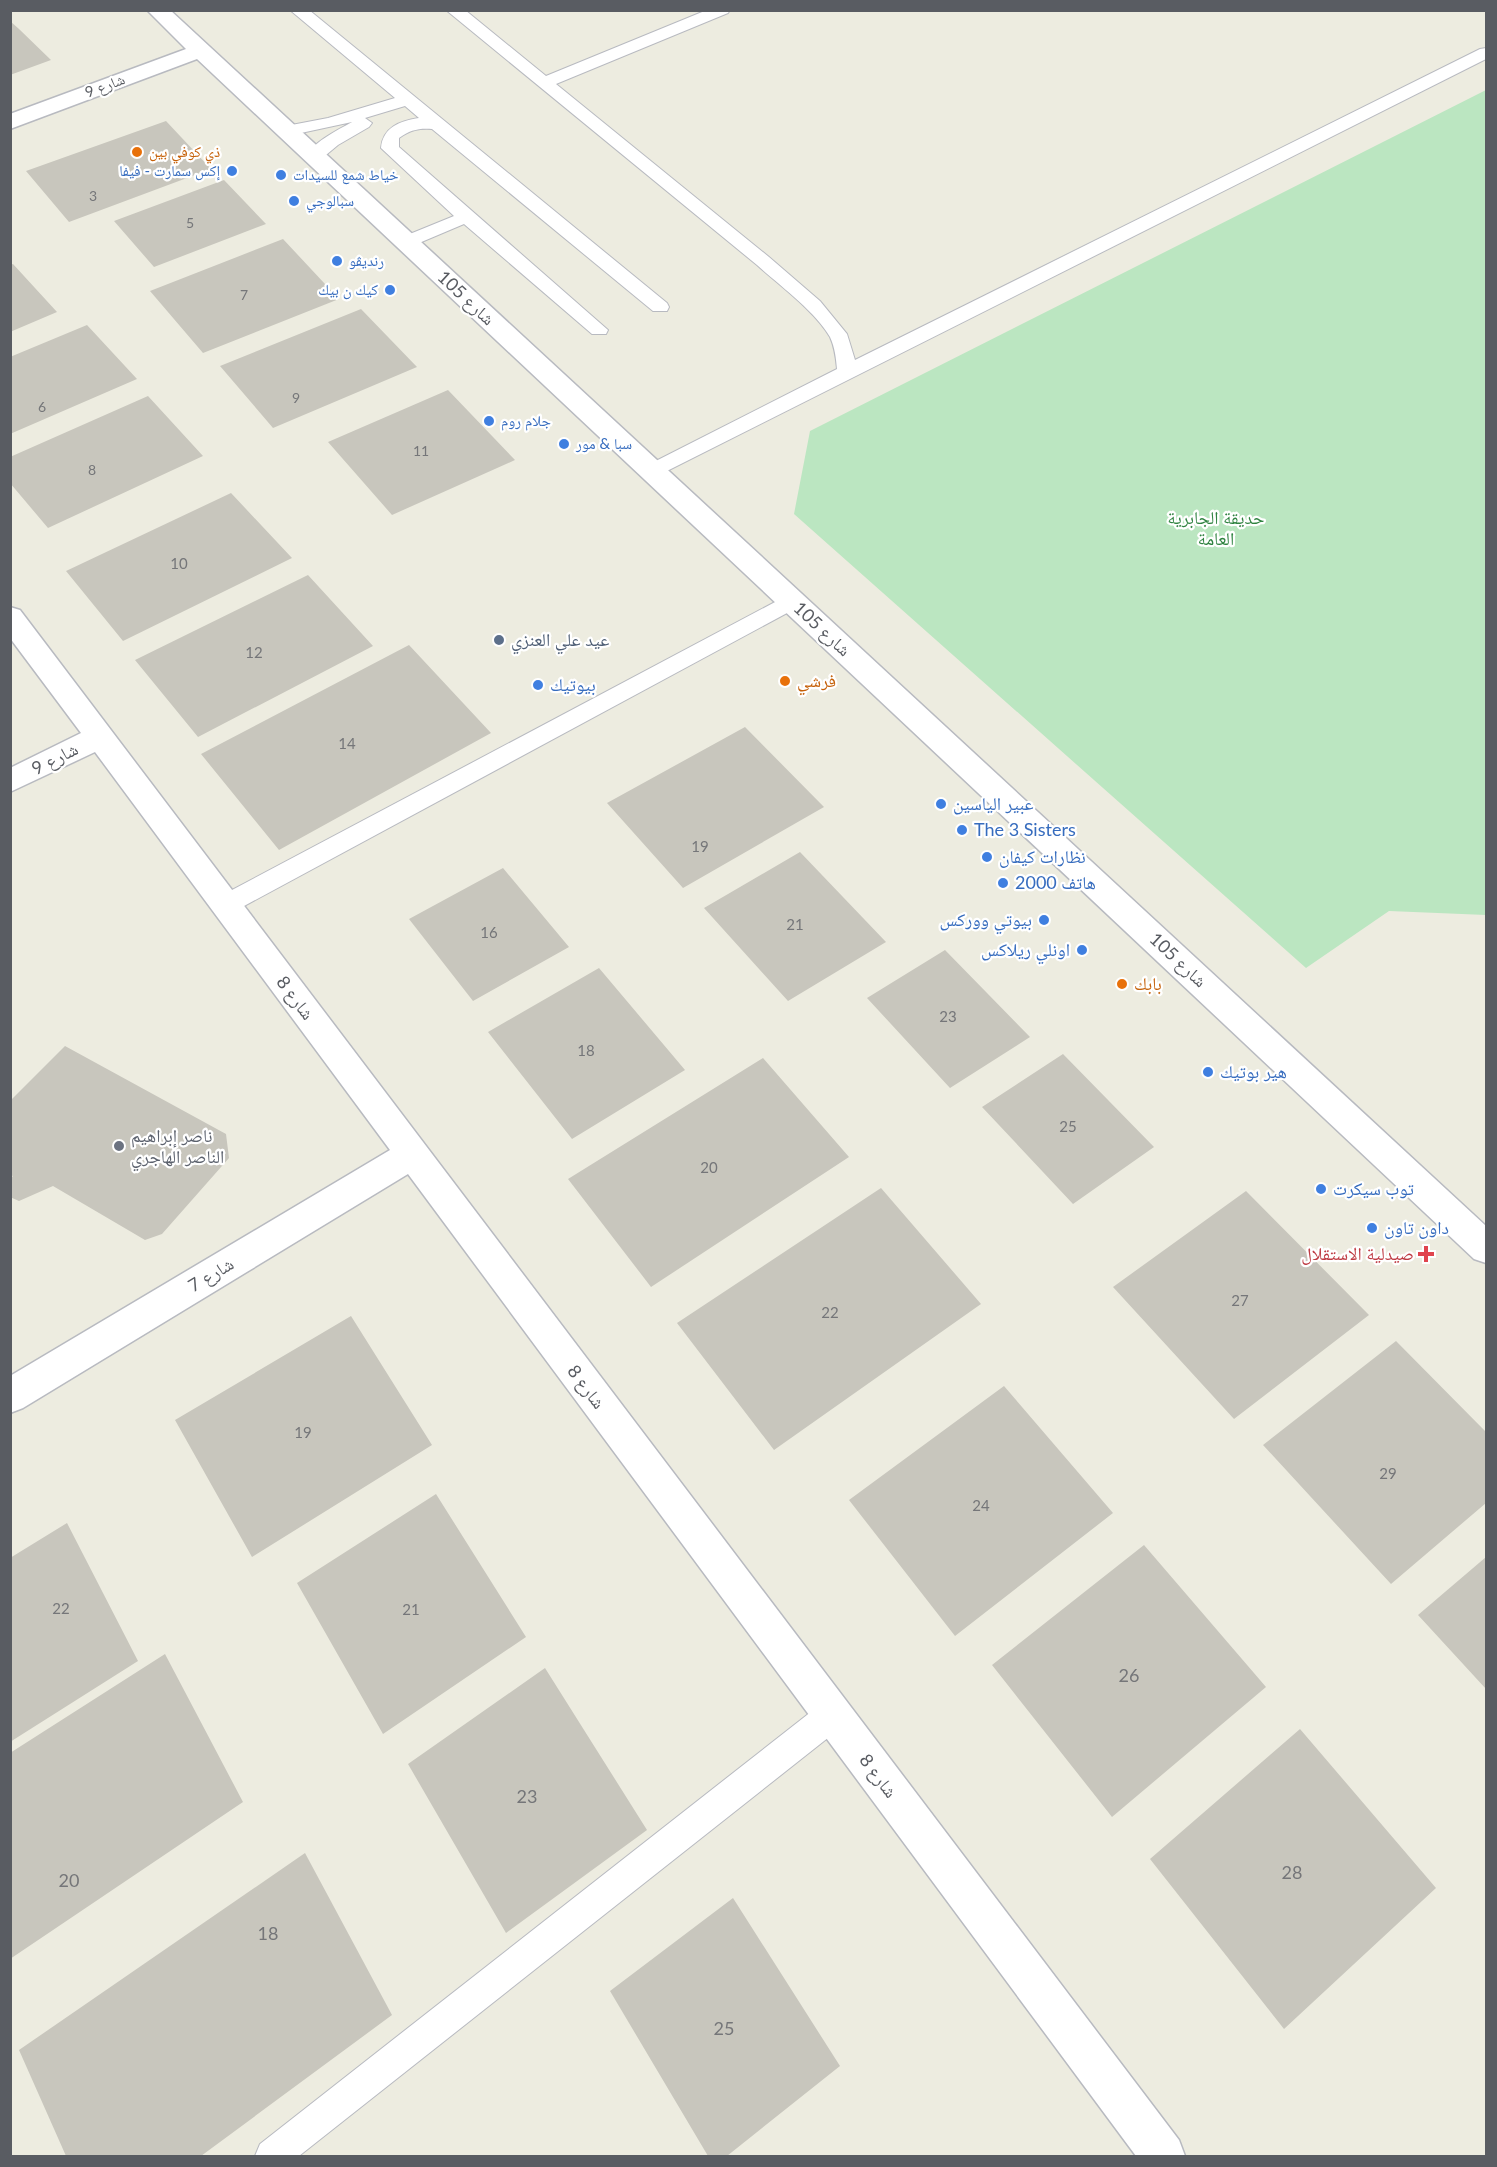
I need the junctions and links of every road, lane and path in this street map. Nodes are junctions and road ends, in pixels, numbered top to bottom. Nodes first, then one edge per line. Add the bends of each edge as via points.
1 (157, 10) edge
2 (298, 10) edge
3 (454, 10) edge
4 (722, 10) edge
5 (200, 51) junction
6 (1486, 53) edge
7 (544, 83) junction
8 (407, 100) junction
9 (385, 108) junction
10 (10, 122) edge
11 (440, 125) junction
12 (287, 131) junction
13 (314, 156) junction
14 (465, 217) junction
15 (406, 242) junction
16 (660, 307) dead end
17 (599, 330) dead end
18 (847, 372) junction
19 (652, 471) junction
20 (792, 601) junction
21 (10, 617) edge
22 (99, 737) junction
23 (10, 782) edge
24 (225, 905) junction
25 (412, 1154) junction
26 (1486, 1248) edge
27 (10, 1396) edge
28 (832, 1715) junction
29 (272, 2157) edge
30 (1163, 2157) edge

1 - 5 street, شارع 105
2 - 8 lane
3 - 7 lane
4 - 7 lane
5 - 10 street, شارع 9
5 - 12 street, شارع 105
6 - 18 lane
7 - 18 lane via 813,305 842,343
8 - 9 lane
8 - 11 lane
9 - 12 lane
9 - 13 lane
11 - 14 lane via 421,123 403,127 391,137 390,148
11 - 16 lane
12 - 13 street, شارع 105
13 - 15 street, شارع 105
14 - 15 lane
14 - 17 lane
15 - 19 street, شارع 105
18 - 19 lane
19 - 20 street, شارع 105
20 - 24 lane
20 - 26 street, شارع 105
21 - 22 street, شارع 8
22 - 23 street, شارع 9
22 - 24 street, شارع 8
24 - 25 street, شارع 8
25 - 27 street, شارع 7
25 - 28 street, شارع 8
28 - 29 lane
28 - 30 street, شارع 8

